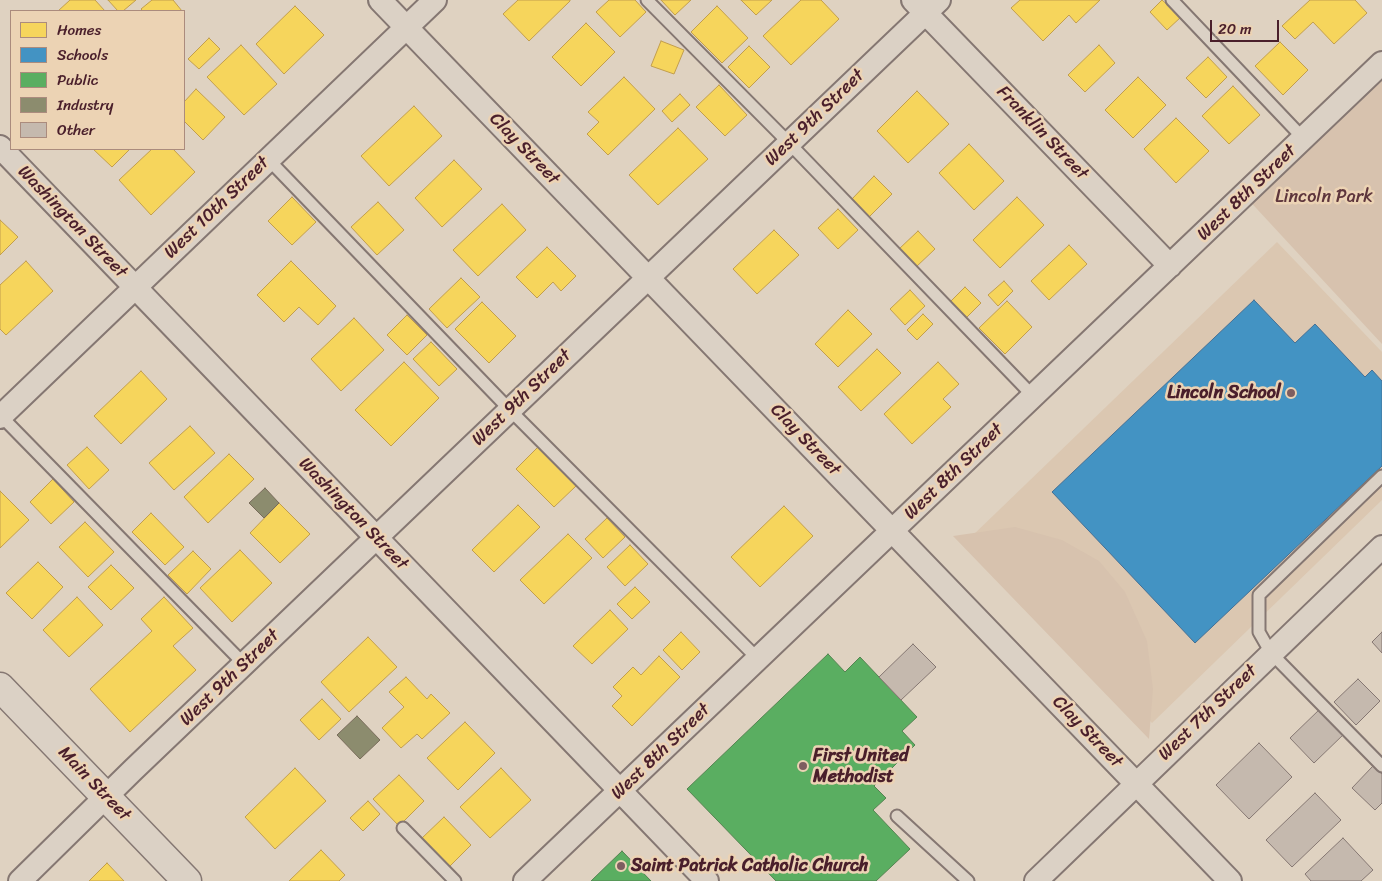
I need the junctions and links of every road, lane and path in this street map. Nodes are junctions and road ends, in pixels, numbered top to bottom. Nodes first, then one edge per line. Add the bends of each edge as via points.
1 (380, 0) edge
2 (435, 0) edge
3 (647, 0) edge
4 (1172, 0) edge
5 (926, 4) edge
6 (406, 27) junction
7 (1382, 63) edge
8 (1303, 138) junction
9 (789, 143) junction
10 (0, 147) edge
11 (268, 159) junction
12 (1170, 266) junction
13 (649, 278) junction
14 (134, 287) junction
15 (1033, 396) junction
16 (510, 410) junction
17 (0, 416) edge
18 (1382, 476) edge
19 (892, 530) junction
20 (376, 538) junction
21 (1382, 547) edge
22 (1271, 653) junction
23 (758, 659) junction
24 (244, 664) junction
25 (0, 686) edge
26 (1382, 766) edge
27 (1136, 783) junction
28 (620, 791) junction
29 (106, 796) junction
30 (897, 816) dead end
31 (403, 828) dead end
32 (20, 881) edge
33 (187, 881) edge
34 (455, 881) edge
35 (525, 881) edge
36 (707, 881) edge
37 (968, 881) edge
38 (1036, 881) edge
39 (1230, 881) edge

1 - 6 street, Clay Street
2 - 6 street, West 10th Street
3 - 9 lane
4 - 8 lane
5 - 9 street, West 9th Street
5 - 12 street, Franklin Street
6 - 11 street, West 10th Street
6 - 13 street, Clay Street
7 - 8 street, West 8th Street
8 - 12 street, West 8th Street
9 - 13 street, West 9th Street
9 - 15 lane
10 - 14 street, Washington Street
11 - 14 street, West 10th Street
11 - 16 lane
12 - 15 street, West 8th Street
13 - 16 street, West 9th Street
13 - 19 street, Clay Street
14 - 17 street, West 10th Street
14 - 20 street, Washington Street
15 - 19 street, West 8th Street
16 - 20 street, West 9th Street
16 - 23 lane
17 - 24 lane
18 - 22 lane via 1259,595 1259,632
19 - 23 street, West 8th Street
19 - 27 street, Clay Street
20 - 24 street, West 9th Street
20 - 28 street, Washington Street
21 - 22 street, West 7th Street
22 - 26 lane
22 - 27 street, West 7th Street
23 - 28 street, West 8th Street
24 - 29 street, West 9th Street
25 - 29 main road, Main Street
27 - 38 street, West 7th Street
27 - 39 street, Clay Street
28 - 35 street, West 8th Street
28 - 36 street, Washington Street
29 - 32 street, West 9th Street
29 - 33 main road, Main Street
30 - 37 lane
31 - 34 lane

